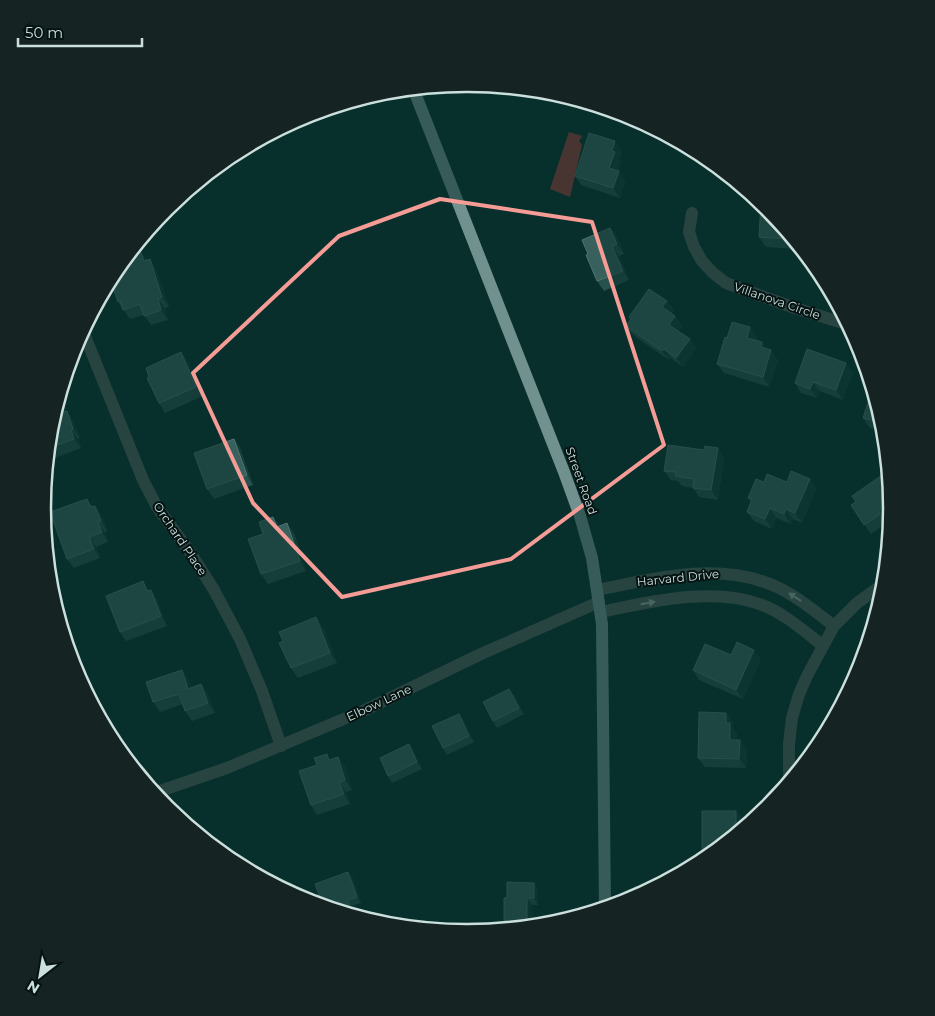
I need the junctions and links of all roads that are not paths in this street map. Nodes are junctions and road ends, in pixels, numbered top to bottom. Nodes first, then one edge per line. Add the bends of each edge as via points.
1 (415, 95) edge
2 (692, 214) dead end
3 (840, 322) edge
4 (87, 340) edge
5 (731, 574) junction
6 (876, 590) edge
7 (727, 596) junction
8 (599, 601) junction
9 (834, 626) junction
10 (822, 645) junction
11 (280, 746) junction
12 (789, 772) edge
13 (162, 790) edge
14 (605, 901) edge

1 - 8 main road, Street Road via 580,516 592,558
2 - 3 street, Villanova Circle via 690,232 694,248 713,273 726,282
4 - 11 street, Orchard Place via 143,480 157,507 214,590 240,639
5 - 7 street
5 - 8 street, Harvard Drive via 695,574 641,581
9 -> 5 street, Harvard Drive via 777,587
6 - 9 street
8 -> 7 street, Harvard Drive
7 - 10 street, Harvard Drive via 741,597 769,608
8 - 11 street, Elbow Lane
8 - 14 main road, Street Road via 602,624
9 - 10 street
10 - 12 street via 799,694 792,718
11 - 13 street, Elbow Lane

